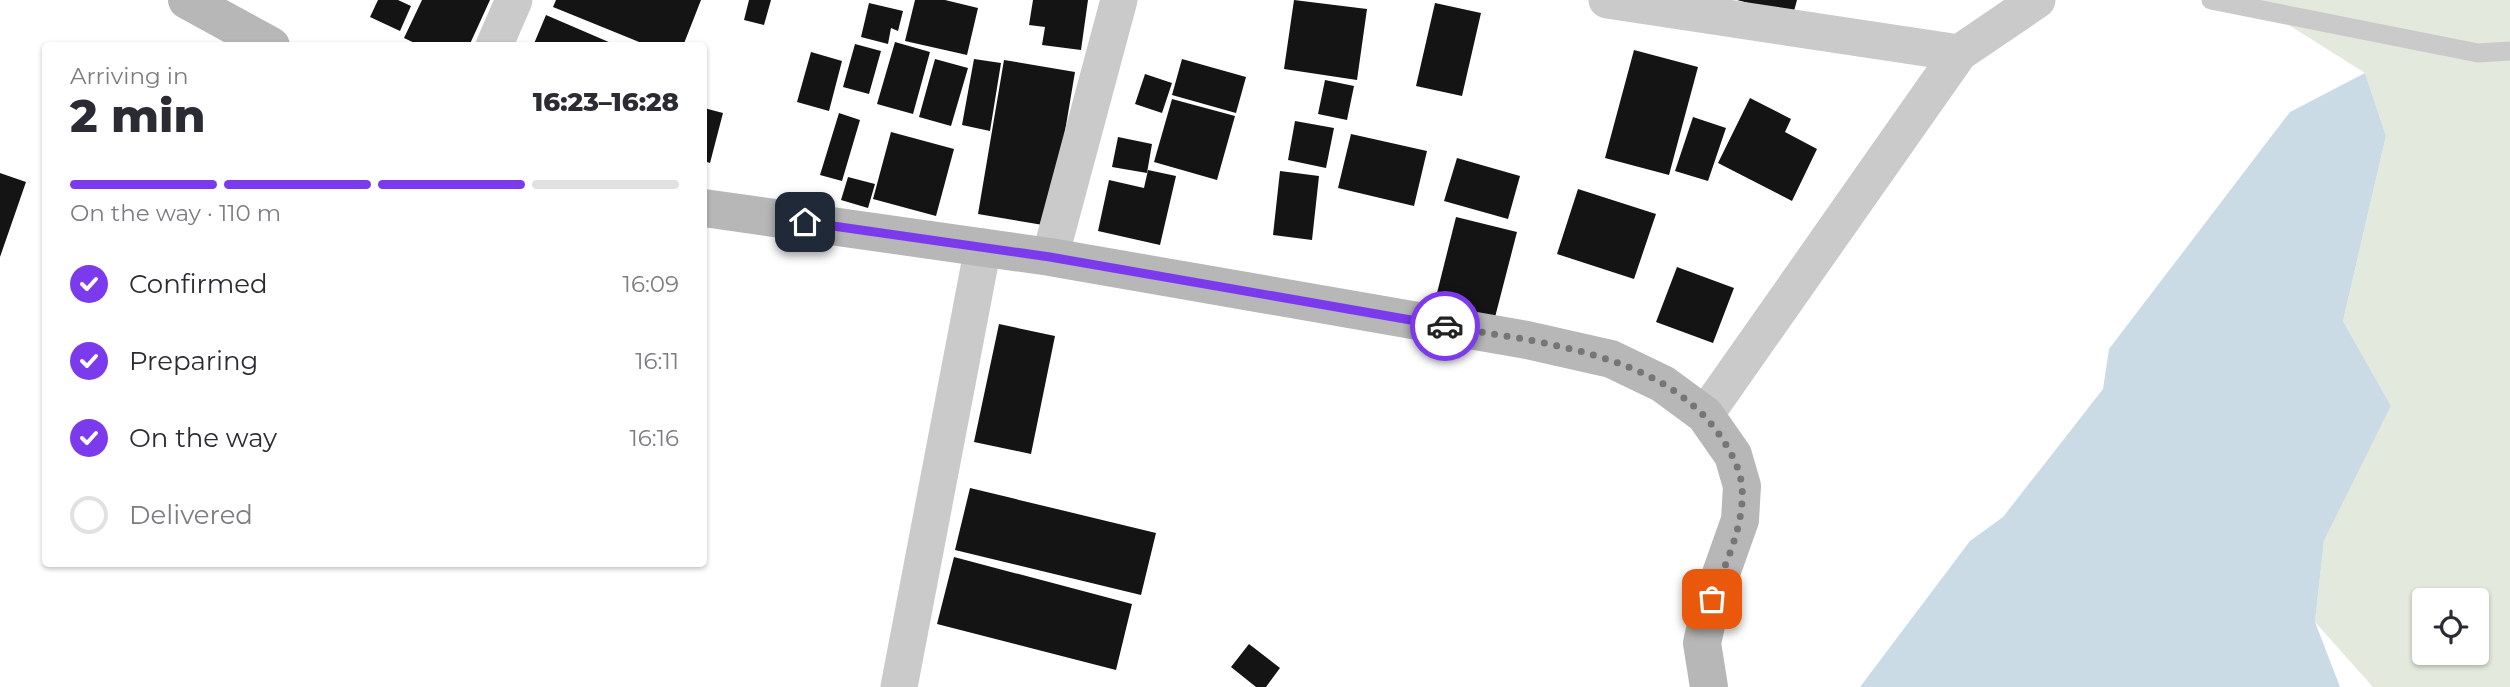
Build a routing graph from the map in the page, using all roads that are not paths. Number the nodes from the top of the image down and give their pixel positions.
1 (187, 0) edge
2 (514, 0) edge
3 (1119, 0) edge
4 (1607, 0) edge
5 (2036, 0) edge
6 (2211, 0) edge
7 (1656, 4) edge
8 (264, 42) edge
9 (496, 42) edge
10 (2510, 51) edge
11 (1959, 53) junction
12 (707, 208) edge
13 (983, 247) junction
14 (1050, 257) junction
15 (1705, 415) junction
16 (899, 687) edge
17 (1709, 687) edge

1 - 8 main road
2 - 9 street
3 - 14 street
4 - 7 street
5 - 11 street
6 - 10 lane
7 - 11 street
11 - 15 street
12 - 13 main road
13 - 14 main road
13 - 16 street
14 - 15 main road
15 - 17 main road

